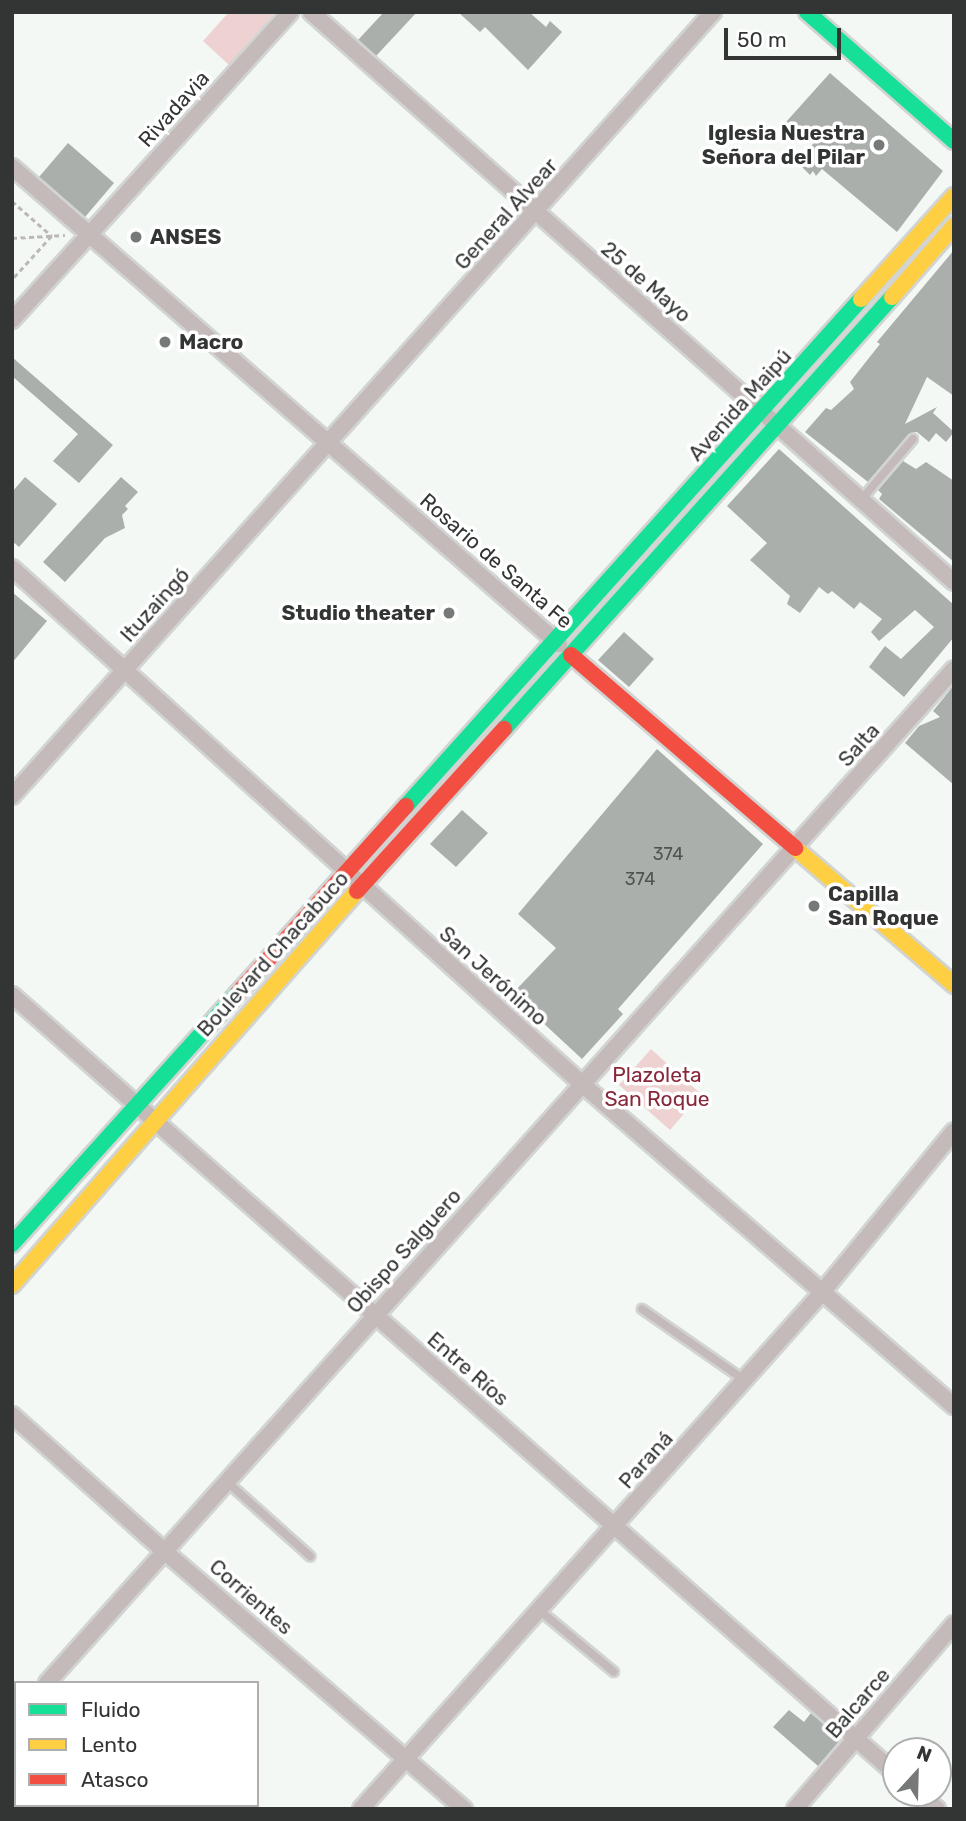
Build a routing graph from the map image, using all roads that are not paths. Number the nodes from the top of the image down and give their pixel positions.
1 (290, 12) edge
2 (311, 12) edge
3 (713, 12) edge
4 (807, 12) edge
5 (954, 141) edge
6 (12, 167) edge
7 (954, 196) edge
8 (536, 212) junction
9 (954, 226) edge
10 (89, 234) junction
11 (12, 320) edge
12 (762, 412) junction
13 (778, 427) junction
14 (913, 439) dead end
15 (330, 444) junction
16 (861, 500) junction
17 (12, 568) edge
18 (954, 582) edge
19 (555, 641) junction
20 (571, 655) junction
21 (954, 669) edge
22 (125, 670) junction
23 (12, 796) edge
24 (795, 848) junction
25 (346, 871) junction
26 (362, 886) junction
27 (954, 985) edge
28 (12, 995) edge
29 (582, 1084) junction
30 (137, 1105) junction
31 (154, 1121) junction
32 (954, 1131) edge
33 (12, 1244) edge
34 (12, 1285) edge
35 (822, 1292) junction
36 (642, 1309) dead end
37 (375, 1315) junction
38 (744, 1380) junction
39 (954, 1406) edge
40 (12, 1415) edge
41 (226, 1481) junction
42 (614, 1527) junction
43 (164, 1551) junction
44 (310, 1556) dead end
45 (539, 1610) junction
46 (954, 1624) edge
47 (614, 1672) dead end
48 (49, 1681) edge
49 (855, 1739) junction
50 (406, 1759) junction
51 (882, 1762) edge
52 (361, 1809) edge
53 (464, 1809) edge
54 (795, 1809) edge

1 - 10 street, Rivadavia
2 - 8 street, 25 de Mayo
3 - 8 street, General Alvear
4 - 5 main road
6 - 10 street, Rosario de Santa Fe
7 - 12 main road, Avenida Maipú
8 - 12 street, 25 de Mayo
8 - 15 street, General Alvear
9 - 13 main road, Avenida Maipú
10 - 11 street, Rivadavia
10 - 15 street, Rosario de Santa Fe
12 - 13 street, 25 de Mayo
12 - 19 main road, Avenida Maipú
13 - 16 street, 25 de Mayo
13 - 20 main road, Avenida Maipú
14 - 16 lane
15 - 19 street, Rosario de Santa Fe
15 - 22 street, Ituzaingó
16 - 18 street, 25 de Mayo
17 - 22 street, San Jerónimo
19 - 20 street, Rosario de Santa Fe
19 - 25 main road, Boulevard Chacabuco
20 - 24 main road, Rosario de Santa Fe
20 - 26 main road, Boulevard Chacabuco
21 - 24 street, Salta
22 - 23 street, Ituzaingó
22 - 25 street, San Jerónimo
24 - 27 main road, Rosario de Santa Fe
24 - 29 street, Obispo Salguero
25 - 26 street, San Jerónimo
25 - 30 main road, Boulevard Chacabuco
26 - 29 street, San Jerónimo
26 - 31 main road, Boulevard Chacabuco
28 - 30 street, Entre Ríos
29 - 35 street, San Jerónimo
29 - 37 street, Obispo Salguero
30 - 31 street, Entre Ríos
30 - 33 main road, Boulevard Chacabuco
31 - 34 main road, Boulevard Chacabuco
31 - 37 street, Entre Ríos
32 - 35 street, Paraná
35 - 38 street, Paraná
35 - 39 street, San Jerónimo
36 - 38 lane
37 - 41 street, Obispo Salguero
37 - 42 street, Entre Ríos
38 - 42 street, Paraná
40 - 43 street, Corrientes
41 - 43 street, Obispo Salguero
41 - 44 lane
42 - 45 street, Paraná
42 - 49 street, Entre Ríos
43 - 48 street, Obispo Salguero
43 - 50 street, Corrientes
45 - 47 lane
45 - 50 street, Paraná
46 - 49 street, Balcarce
49 - 51 street, Entre Ríos
49 - 54 street, Balcarce
50 - 52 street, Paraná
50 - 53 street, Corrientes

